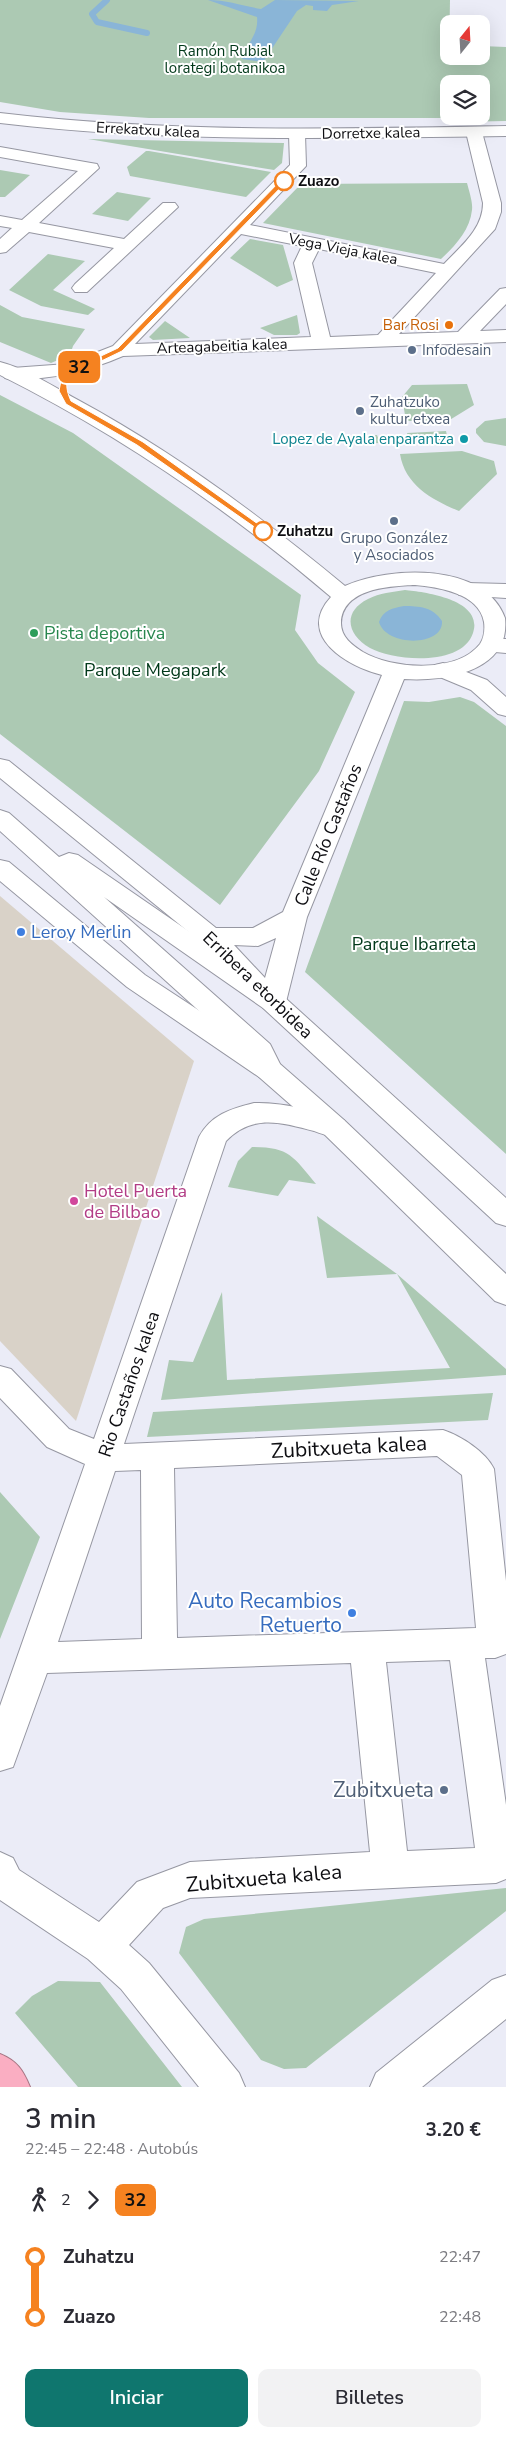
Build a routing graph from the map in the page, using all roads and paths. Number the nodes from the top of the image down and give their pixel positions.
1 (0, 118) edge
2 (506, 131) edge
3 (474, 132) junction
4 (297, 134) junction
5 (0, 152) edge
6 (170, 207) dead end
7 (499, 212) edge
8 (0, 221) edge
9 (25, 226) junction
10 (238, 228) junction
11 (316, 243) junction
12 (128, 245) junction
13 (0, 248) edge
14 (448, 270) junction
15 (81, 288) dead end
16 (506, 293) edge
17 (506, 336) edge
18 (463, 338) junction
19 (383, 341) junction
20 (322, 343) junction
21 (120, 350) junction
22 (6, 371) edge
23 (65, 371) junction
24 (68, 402) junction
25 (466, 590) junction
26 (506, 591) edge
27 (344, 596) junction
28 (499, 646) edge
29 (396, 670) junction
30 (443, 670) junction
31 (506, 709) edge
32 (0, 766) edge
33 (0, 813) edge
34 (0, 818) edge
35 (0, 868) edge
36 (294, 916) junction
37 (210, 936) junction
38 (273, 1002) junction
39 (269, 1070) junction
40 (334, 1127) junction
41 (506, 1215) edge
42 (506, 1293) edge
43 (0, 1378) edge
44 (157, 1457) junction
45 (104, 1458) junction
46 (465, 1644) junction
47 (367, 1648) junction
48 (160, 1654) junction
49 (35, 1658) junction
50 (0, 1755) edge
51 (390, 1869) junction
52 (2, 1879) edge
53 (102, 1946) junction
54 (506, 1994) edge
55 (0, 2074) edge
56 (10, 2087) edge
57 (225, 2087) edge
58 (390, 2087) edge

1 - 4 street, Errekatxu kalea
2 - 3 street, Dorretxe kalea
3 - 4 street, Dorretxe kalea
3 - 7 street
4 - 10 street
5 - 9 street
6 - 12 street
7 - 14 street
8 - 9 street
9 - 12 street
9 - 13 street
10 - 11 street, Vega Vieja kalea
10 - 21 street
11 - 14 street, Vega Vieja kalea
11 - 20 street
12 - 15 street
14 - 19 street
16 - 18 street
17 - 18 street, Arteagabeitia kalea
18 - 19 street, Arteagabeitia kalea
19 - 20 street, Arteagabeitia kalea
20 - 21 street, Arteagabeitia kalea
21 - 23 street, Arteagabeitia kalea
22 - 23 street, Arteagabeitia kalea
22 - 24 street
23 - 24 street
24 - 27 street
25 - 26 street
25 - 27 street
25 - 28 street
27 - 29 street
28 - 30 street
29 - 30 street
29 - 36 street, Calle Río Castaños
30 - 31 street
32 - 37 street, Erribera etorbidea
33 - 38 street
34 - 39 street
35 - 39 street
36 - 37 street, Calle Río Castaños
36 - 38 street
37 - 38 street, Erribera etorbidea
38 - 41 street, Erribera etorbidea
39 - 40 street
40 - 42 street
40 - 45 street, Rio Castaños kalea
43 - 45 street, Zubitxueta kalea
44 - 45 street, Zubitxueta kalea
44 - 46 street, Zubitxueta kalea
44 - 48 street
45 - 49 street, Rio Castaños kalea
46 - 47 street, Zubitxueta kalea
46 - 51 street, Zubitxueta kalea
47 - 48 street, Zubitxueta kalea
47 - 51 street
48 - 49 street, Zubitxueta kalea
49 - 50 street, Rio Castaños kalea
51 - 53 street, Zubitxueta kalea
52 - 53 street
53 - 57 street
54 - 58 street
55 - 56 highway

